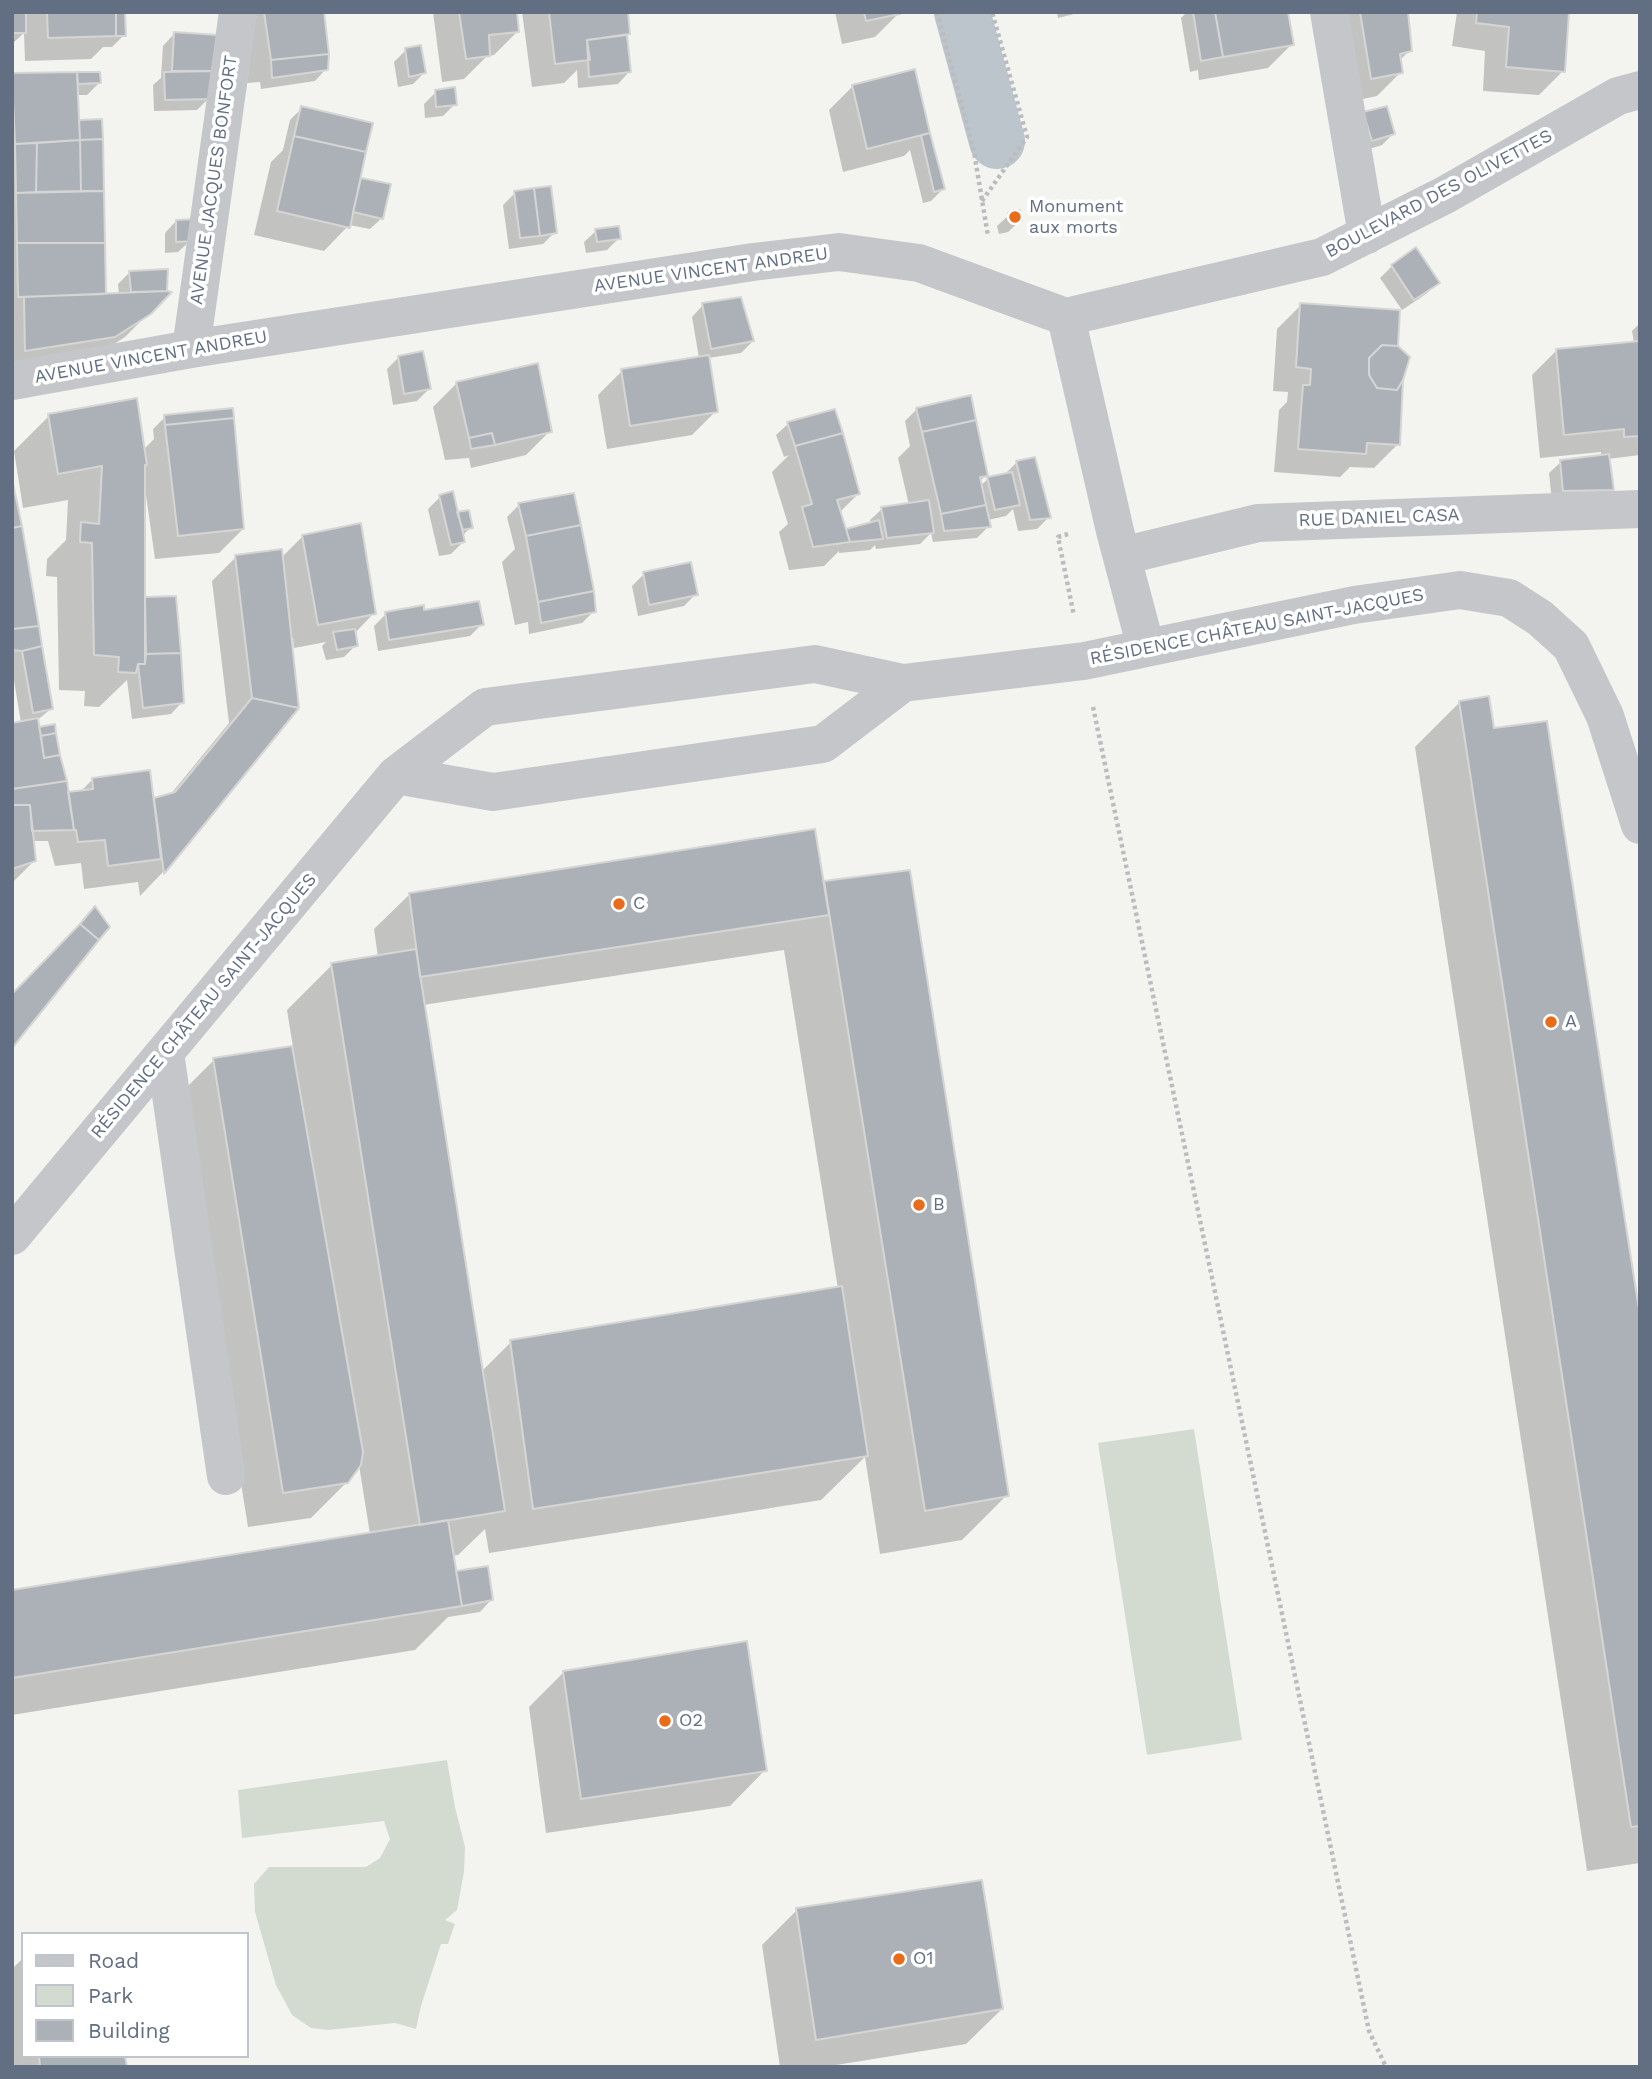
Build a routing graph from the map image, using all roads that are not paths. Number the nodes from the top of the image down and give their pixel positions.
1 (238, 12) edge
2 (1329, 12) edge
3 (1640, 90) edge
4 (1367, 235) junction
5 (1066, 317) junction
6 (191, 349) junction
7 (12, 380) edge
8 (1640, 509) edge
9 (1122, 556) junction
10 (1146, 648) junction
11 (903, 684) junction
12 (396, 775) junction
13 (1640, 825) edge
14 (166, 1053) junction
15 (12, 1236) edge
16 (226, 1476) dead end

1 - 6 street, AVENUE JACQUES BONFORT
2 - 4 street
3 - 4 street, BOULEVARD DES OLIVETTES
4 - 5 street, BOULEVARD DES OLIVETTES
5 - 6 street, AVENUE VINCENT ANDREU
5 - 9 street
6 - 7 street, AVENUE VINCENT ANDREU
8 - 9 street, RUE DANIEL CASA
9 - 10 street
10 - 11 street, RÉSIDENCE CHÂTEAU SAINT-JACQUES
10 - 13 street, RÉSIDENCE CHÂTEAU SAINT-JACQUES
11 - 12 street, RÉSIDENCE CHÂTEAU SAINT-JACQUES
11 - 12 street, RÉSIDENCE CHÂTEAU SAINT-JACQUES
12 - 14 street, RÉSIDENCE CHÂTEAU SAINT-JACQUES
14 - 15 street, RÉSIDENCE CHÂTEAU SAINT-JACQUES
14 - 16 street

